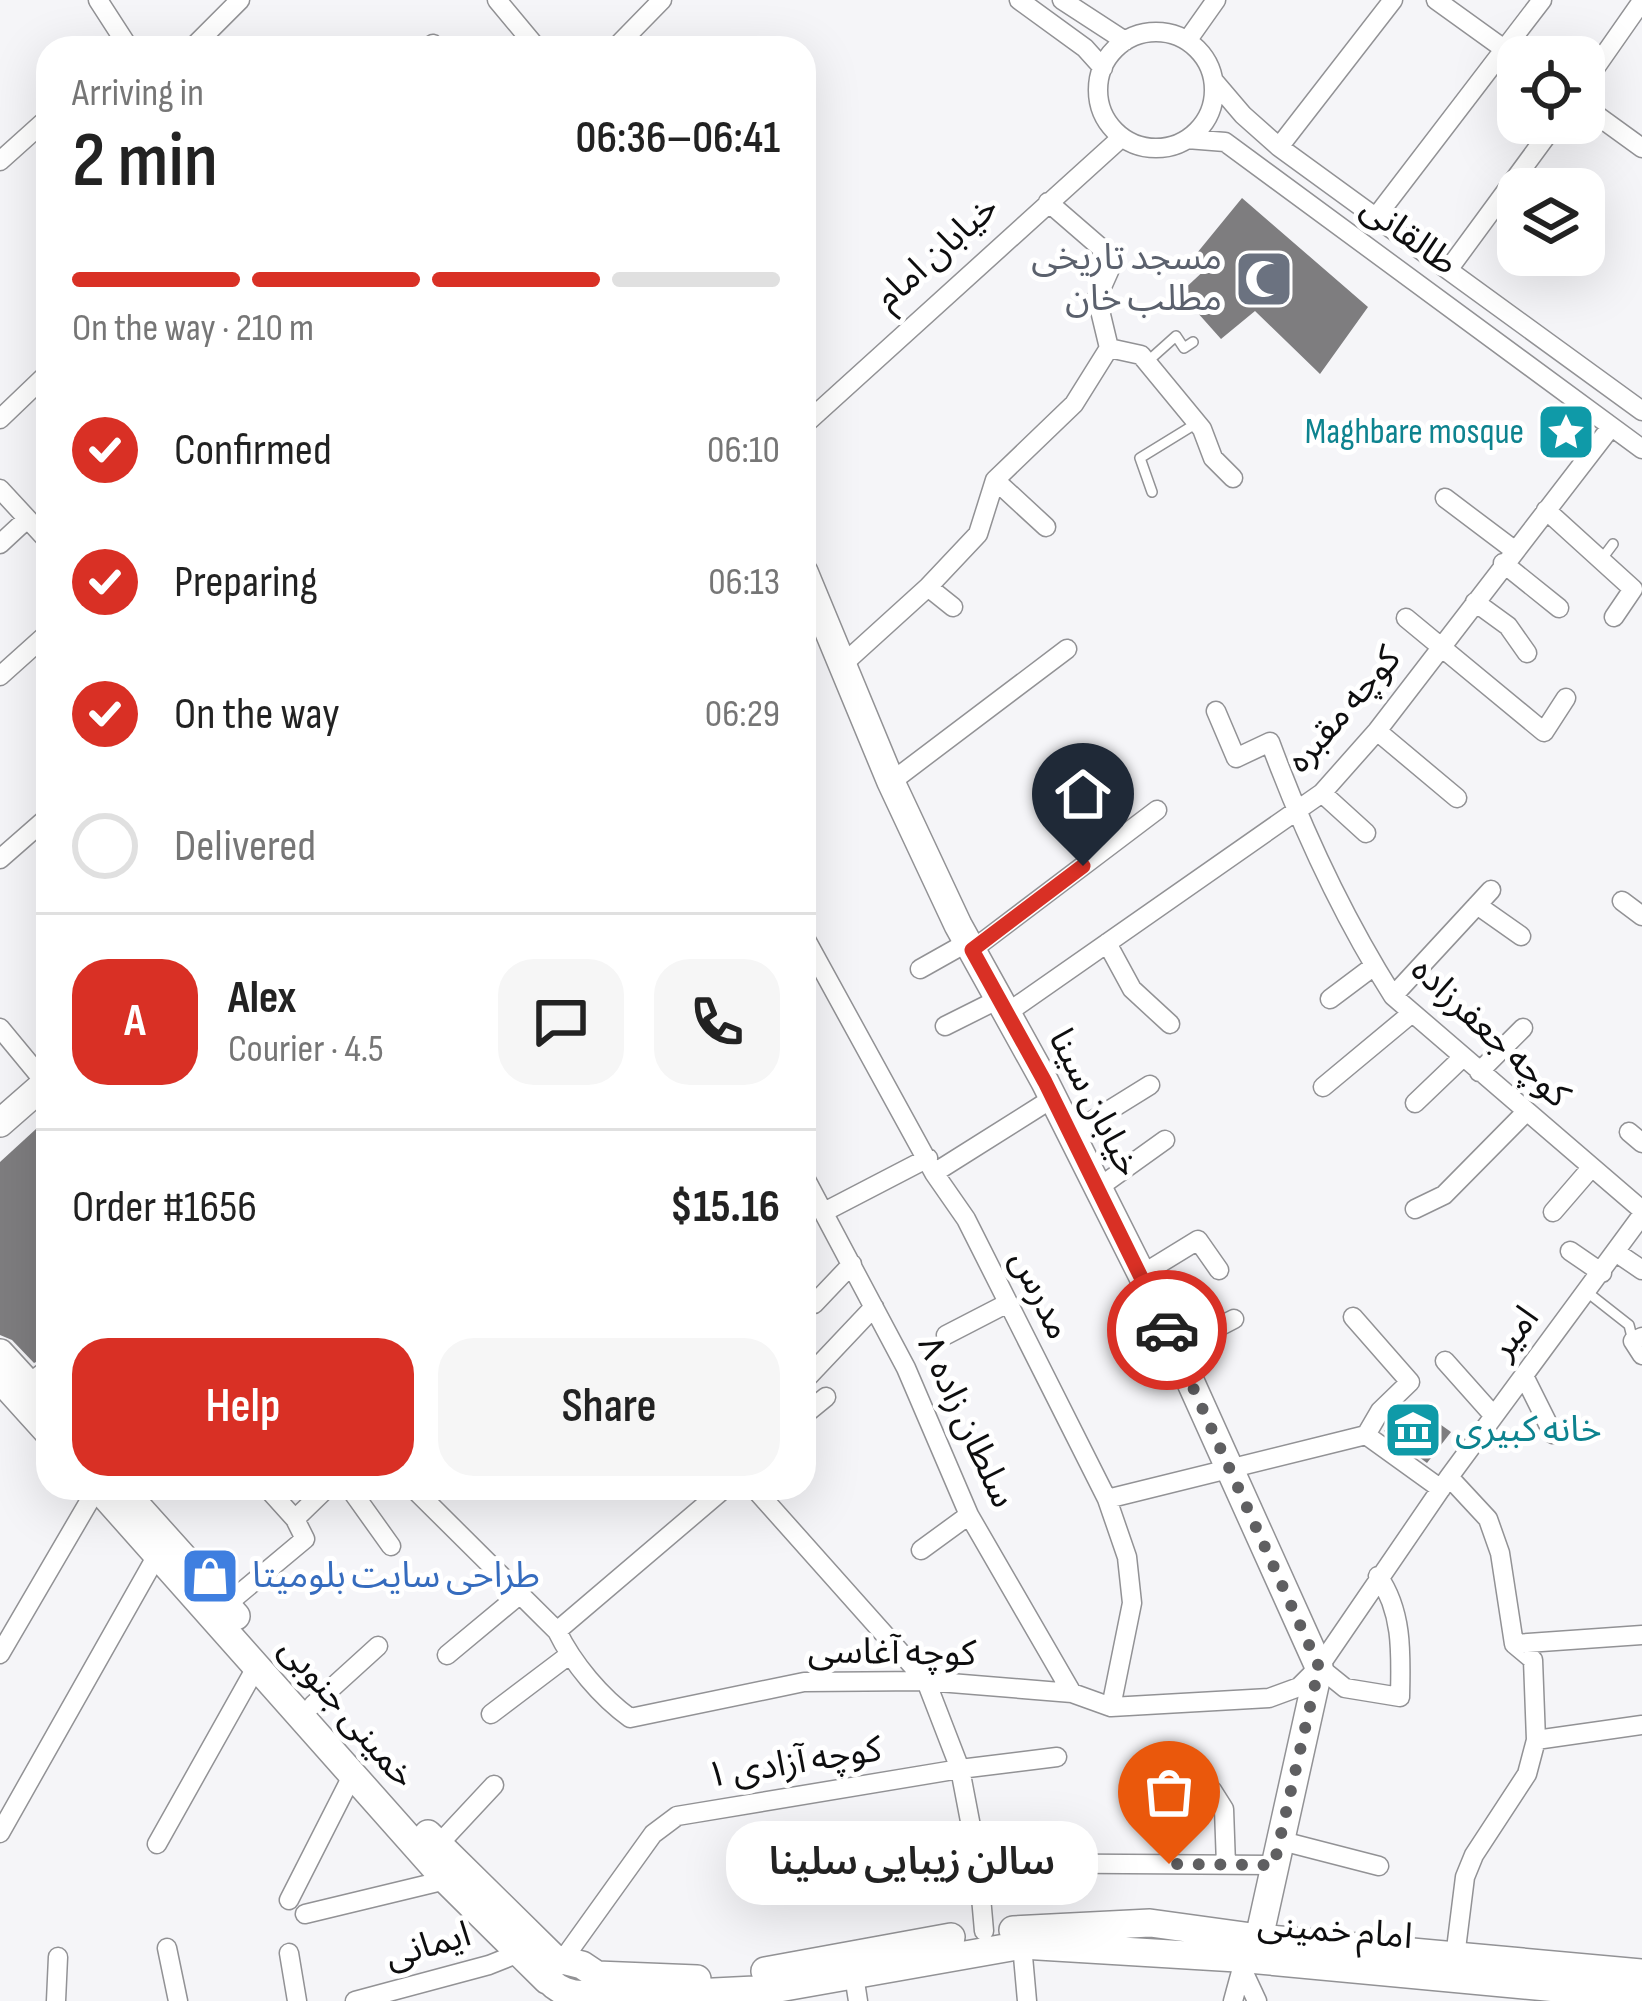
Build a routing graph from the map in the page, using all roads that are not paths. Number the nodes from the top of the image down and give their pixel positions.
1 (240, 0) edge
2 (496, 0) edge
3 (1019, 0) edge
4 (1061, 0) edge
5 (1216, 0) edge
6 (1393, 0) edge
7 (1436, 0) edge
8 (1542, 0) edge
9 (1642, 1) edge
10 (654, 2) edge
11 (106, 4) edge
12 (123, 36) edge
13 (204, 36) edge
14 (527, 36) edge
15 (625, 36) edge
16 (1522, 36) edge
17 (1125, 41) junction
18 (1187, 41) junction
19 (1497, 44) edge
20 (1605, 54) edge
21 (1103, 68) junction
22 (1497, 73) edge
23 (1214, 81) junction
24 (1605, 121) edge
25 (36, 131) edge
26 (1122, 137) junction
27 (1187, 139) junction
28 (1541, 144) edge
29 (1279, 147) junction
30 (1642, 148) edge
31 (0, 161) edge
32 (1048, 202) junction
33 (1376, 217) junction
34 (1448, 270) junction
35 (1193, 341) dead end
36 (1108, 348) junction
37 (1147, 362) junction
38 (36, 385) edge
39 (1642, 411) edge
40 (816, 414) edge
41 (0, 419) edge
42 (1197, 423) junction
43 (1611, 427) junction
44 (1642, 449) edge
45 (1233, 478) dead end
46 (995, 480) junction
47 (0, 489) edge
48 (1152, 492) dead end
49 (1445, 498) dead end
50 (1546, 510) junction
51 (27, 518) junction
52 (1046, 527) dead end
53 (36, 528) edge
54 (0, 544) edge
55 (1509, 557) junction
56 (928, 586) junction
57 (816, 601) edge
58 (1475, 602) junction
59 (953, 607) dead end
60 (1559, 608) dead end
61 (1614, 617) dead end
62 (1406, 619) dead end
63 (36, 644) edge
64 (1440, 647) junction
65 (1067, 649) dead end
66 (1527, 653) dead end
67 (842, 665) junction
68 (0, 676) edge
69 (1566, 698) dead end
70 (1216, 711) dead end
71 (1377, 731) junction
72 (891, 782) junction
73 (1322, 793) junction
74 (1457, 797) dead end
75 (1157, 810) dead end
76 (1295, 811) junction
77 (36, 828) edge
78 (1366, 833) dead end
79 (0, 860) edge
80 (1491, 890) dead end
81 (1622, 901) dead end
82 (1477, 905) junction
83 (1642, 916) edge
84 (1522, 936) dead end
85 (1107, 943) junction
86 (970, 946) junction
87 (816, 959) edge
88 (1374, 966) junction
89 (920, 969) dead end
90 (1393, 996) junction
91 (1330, 999) dead end
92 (1003, 1006) junction
93 (1412, 1012) junction
94 (1171, 1024) dead end
95 (945, 1026) dead end
96 (0, 1028) edge
97 (1522, 1028) dead end
98 (1462, 1058) junction
99 (36, 1070) edge
100 (1479, 1072) junction
101 (1150, 1085) dead end
102 (1323, 1087) dead end
103 (36, 1092) edge
104 (1053, 1098) junction
105 (1415, 1103) dead end
106 (1525, 1113) junction
107 (0, 1123) edge
108 (1071, 1134) junction
109 (1165, 1140) dead end
110 (931, 1165) junction
111 (1592, 1168) junction
112 (1098, 1187) junction
113 (816, 1198) edge
114 (1415, 1209) dead end
115 (1553, 1211) dead end
116 (824, 1212) junction
117 (1642, 1213) edge
118 (1570, 1251) dead end
119 (1616, 1253) junction
120 (852, 1264) junction
121 (1219, 1270) dead end
122 (1642, 1270) edge
123 (1602, 1273) junction
124 (1142, 1274) junction
125 (1587, 1292) junction
126 (816, 1302) edge
127 (1008, 1304) junction
128 (874, 1307) junction
129 (1353, 1317) dead end
130 (1234, 1319) dead end
131 (946, 1335) dead end
132 (1639, 1344) edge
133 (1176, 1349) junction
134 (0, 1353) edge
135 (1445, 1361) dead end
136 (816, 1368) edge
137 (36, 1375) edge
138 (1524, 1376) junction
139 (0, 1378) edge
140 (826, 1397) dead end
141 (816, 1405) edge
142 (1494, 1415) junction
143 (36, 1418) edge
144 (1553, 1434) dead end
145 (1366, 1435) junction
146 (1230, 1468) junction
147 (1445, 1483) junction
148 (1107, 1499) junction
149 (91, 1500) edge
150 (108, 1500) edge
151 (132, 1500) edge
152 (278, 1500) edge
153 (315, 1500) edge
154 (358, 1500) edge
155 (429, 1500) edge
156 (711, 1500) edge
157 (765, 1500) edge
158 (969, 1515) junction
159 (295, 1519) junction
160 (391, 1546) dead end
161 (921, 1550) dead end
162 (156, 1557) junction
163 (1378, 1576) junction
164 (518, 1596) junction
165 (226, 1604) junction
166 (557, 1631) junction
167 (1642, 1635) edge
168 (1514, 1644) junction
169 (378, 1646) dead end
170 (0, 1654) edge
171 (447, 1655) dead end
172 (568, 1655) junction
173 (258, 1664) junction
174 (1319, 1667) junction
175 (926, 1682) junction
176 (1072, 1693) junction
177 (313, 1706) junction
178 (1112, 1707) junction
179 (491, 1714) dead end
180 (1642, 1725) edge
181 (1537, 1740) junction
182 (1057, 1757) dead end
183 (960, 1769) junction
184 (353, 1774) junction
185 (494, 1785) dead end
186 (1212, 1790) dead end
187 (0, 1833) edge
188 (157, 1844) dead end
189 (438, 1845) junction
190 (1276, 1853) junction
191 (978, 1863) junction
192 (1226, 1865) junction
193 (1379, 1866) dead end
194 (446, 1880) junction
195 (289, 1900) dead end
196 (305, 1914) dead end
197 (984, 1931) junction
198 (1258, 1939) junction
199 (1022, 1946) junction
200 (167, 1948) dead end
201 (289, 1953) dead end
202 (519, 1953) junction
203 (58, 1957) dead end
204 (1455, 1957) junction
205 (1240, 1963) junction
206 (1642, 1973) edge
207 (554, 1977) edge
208 (595, 1987) edge
209 (856, 1988) edge
210 (772, 1995) edge
211 (1642, 1996) edge
212 (386, 1997) edge
213 (658, 1999) edge
214 (56, 2001) edge
215 (178, 2001) edge
216 (297, 2001) edge
217 (355, 2001) edge
218 (1027, 2001) edge
219 (1233, 2001) edge
220 (1257, 2001) edge

1 - 13 street
2 - 14 street
3 - 21 street
4 - 17 street
5 - 18 street
6 - 29 street
7 - 19 street
8 - 16 street
9 - 20 street
10 - 15 street
11 - 12 street
17 - 18 street
17 - 21 street
18 - 23 street
21 - 26 street
22 - 33 street
23 - 27 street
23 - 29 street, طالقانی
24 - 30 street
25 - 31 street
26 - 27 street
26 - 32 street, خیابان امام
27 - 43 street, طالقانی
28 - 34 street
29 - 33 street, طالقانی
32 - 36 street
32 - 40 street, خیابان امام
33 - 34 street, طالقانی
34 - 39 street, طالقانی
35 - 37 lane
36 - 37 street
36 - 46 street
37 - 42 street
38 - 41 street
42 - 45 street
42 - 48 lane
43 - 44 street, طالقانی
43 - 50 street, کوچه مقبره
46 - 52 street
46 - 56 street
47 - 51 street
49 - 55 street
50 - 55 street, کوچه مقبره
50 - 61 street
51 - 53 street
51 - 54 street
55 - 58 street, کوچه مقبره
55 - 60 street
56 - 59 street
56 - 67 street
57 - 67 main road, خیابان سینا
58 - 64 street, کوچه مقبره
58 - 66 street
62 - 64 street
63 - 68 street
64 - 69 street
64 - 71 street, کوچه مقبره
65 - 72 street
67 - 72 main road, خیابان سینا
70 - 76 street, کوچه جعفرزاده
71 - 73 street, کوچه مقبره
71 - 74 street
72 - 86 main road, خیابان سینا
73 - 76 street, کوچه مقبره
73 - 78 street
75 - 86 street
76 - 85 street, کوچه مقبره
76 - 88 street, کوچه جعفرزاده
77 - 79 street
80 - 82 street
81 - 83 street
82 - 84 street
82 - 90 street
85 - 92 street, کوچه مقبره
85 - 94 street
86 - 89 street
86 - 92 main road, خیابان سینا
87 - 110 street, مدرس
88 - 90 street, کوچه جعفرزاده
88 - 91 street
90 - 93 street, کوچه جعفرزاده
92 - 95 street, کوچه مقبره
92 - 104 main road, خیابان سینا
93 - 98 street, کوچه جعفرزاده
93 - 102 street
96 - 99 street
97 - 100 street
98 - 100 street, کوچه جعفرزاده
98 - 105 street
100 - 106 street, کوچه جعفرزاده
101 - 108 street
103 - 107 main road
104 - 108 main road, خیابان سینا
104 - 110 street
106 - 111 street, کوچه جعفرزاده
106 - 114 street
108 - 112 main road, خیابان سینا
109 - 112 street
110 - 116 street
110 - 127 street, مدرس
111 - 115 street
111 - 117 street, کوچه جعفرزاده
112 - 124 main road, خیابان سینا
113 - 116 street, سلطان زاده ۸
116 - 120 street, سلطان زاده ۸
117 - 119 street, امیر
118 - 123 street
119 - 122 street
119 - 123 street, امیر
120 - 126 street
120 - 128 street, سلطان زاده ۸
121 - 124 street
123 - 125 street, امیر
124 - 133 main road, خیابان سینا
125 - 132 lane
125 - 138 street, امیر
127 - 131 street
127 - 148 street, مدرس
128 - 136 street
128 - 158 street, سلطان زاده ۸
129 - 145 street
130 - 133 street
133 - 146 main road, خیابان سینا
134 - 137 main road
135 - 142 street
138 - 142 street, امیر
138 - 144 street
139 - 143 main road
140 - 141 street
142 - 147 street, امیر
145 - 146 street
145 - 147 street
146 - 148 street
146 - 174 main road, خیابان سینا
147 - 163 street, امیر
147 - 168 street
148 - 178 street, مدرس
149 - 170 street
150 - 162 main road, خمینی جنوبی
151 - 165 main road, خمینی جنوبی
152 - 159 street
153 - 159 street
154 - 160 street
155 - 164 street, کوچه آغاسی
156 - 166 street
157 - 175 street
158 - 161 street
158 - 176 street, سلطان زاده ۸
159 - 165 street
162 - 173 main road, خمینی جنوبی
162 - 187 street
163 - 174 street, امیر
163 - 174 street
164 - 166 street, کوچه آغاسی
164 - 171 street
165 - 177 main road, خمینی جنوبی
166 - 172 street, کوچه آغاسی
167 - 168 street
168 - 181 street
169 - 177 street
172 - 175 street, کوچه آغاسی
172 - 179 street
173 - 184 main road, خمینی جنوبی
173 - 188 street
174 - 178 street, کوچه آغاسی
174 - 190 main road
175 - 176 street, کوچه آغاسی
175 - 183 street
176 - 178 street, کوچه آغاسی
177 - 189 main road, خمینی جنوبی
180 - 181 street
181 - 204 street
182 - 183 street, کوچه آزادی ۱
183 - 191 street
183 - 207 street, کوچه آزادی ۱
184 - 194 main road, خمینی جنوبی
184 - 195 street
185 - 189 street
186 - 192 street
189 - 207 main road, خمینی جنوبی
190 - 192 street
190 - 193 street
190 - 198 main road
191 - 192 street
191 - 197 street
194 - 196 street
194 - 202 main road, خمینی جنوبی
197 - 198 main road, امام خمینی
197 - 208 main road, امام خمینی
198 - 204 main road, امام خمینی
199 - 205 main road, امام خمینی
199 - 209 main road, امام خمینی
199 - 218 street
200 - 215 street
201 - 216 street
202 - 207 main road, خمینی جنوبی
202 - 212 street, ایمانی
203 - 214 street
204 - 206 main road, امام خمینی
205 - 211 main road, امام خمینی
205 - 219 street
205 - 220 street
207 - 208 main road
208 - 213 main road, امام خمینی
209 - 210 main road, امام خمینی
210 - 213 main road, امام خمینی
212 - 217 street, ایمانی

